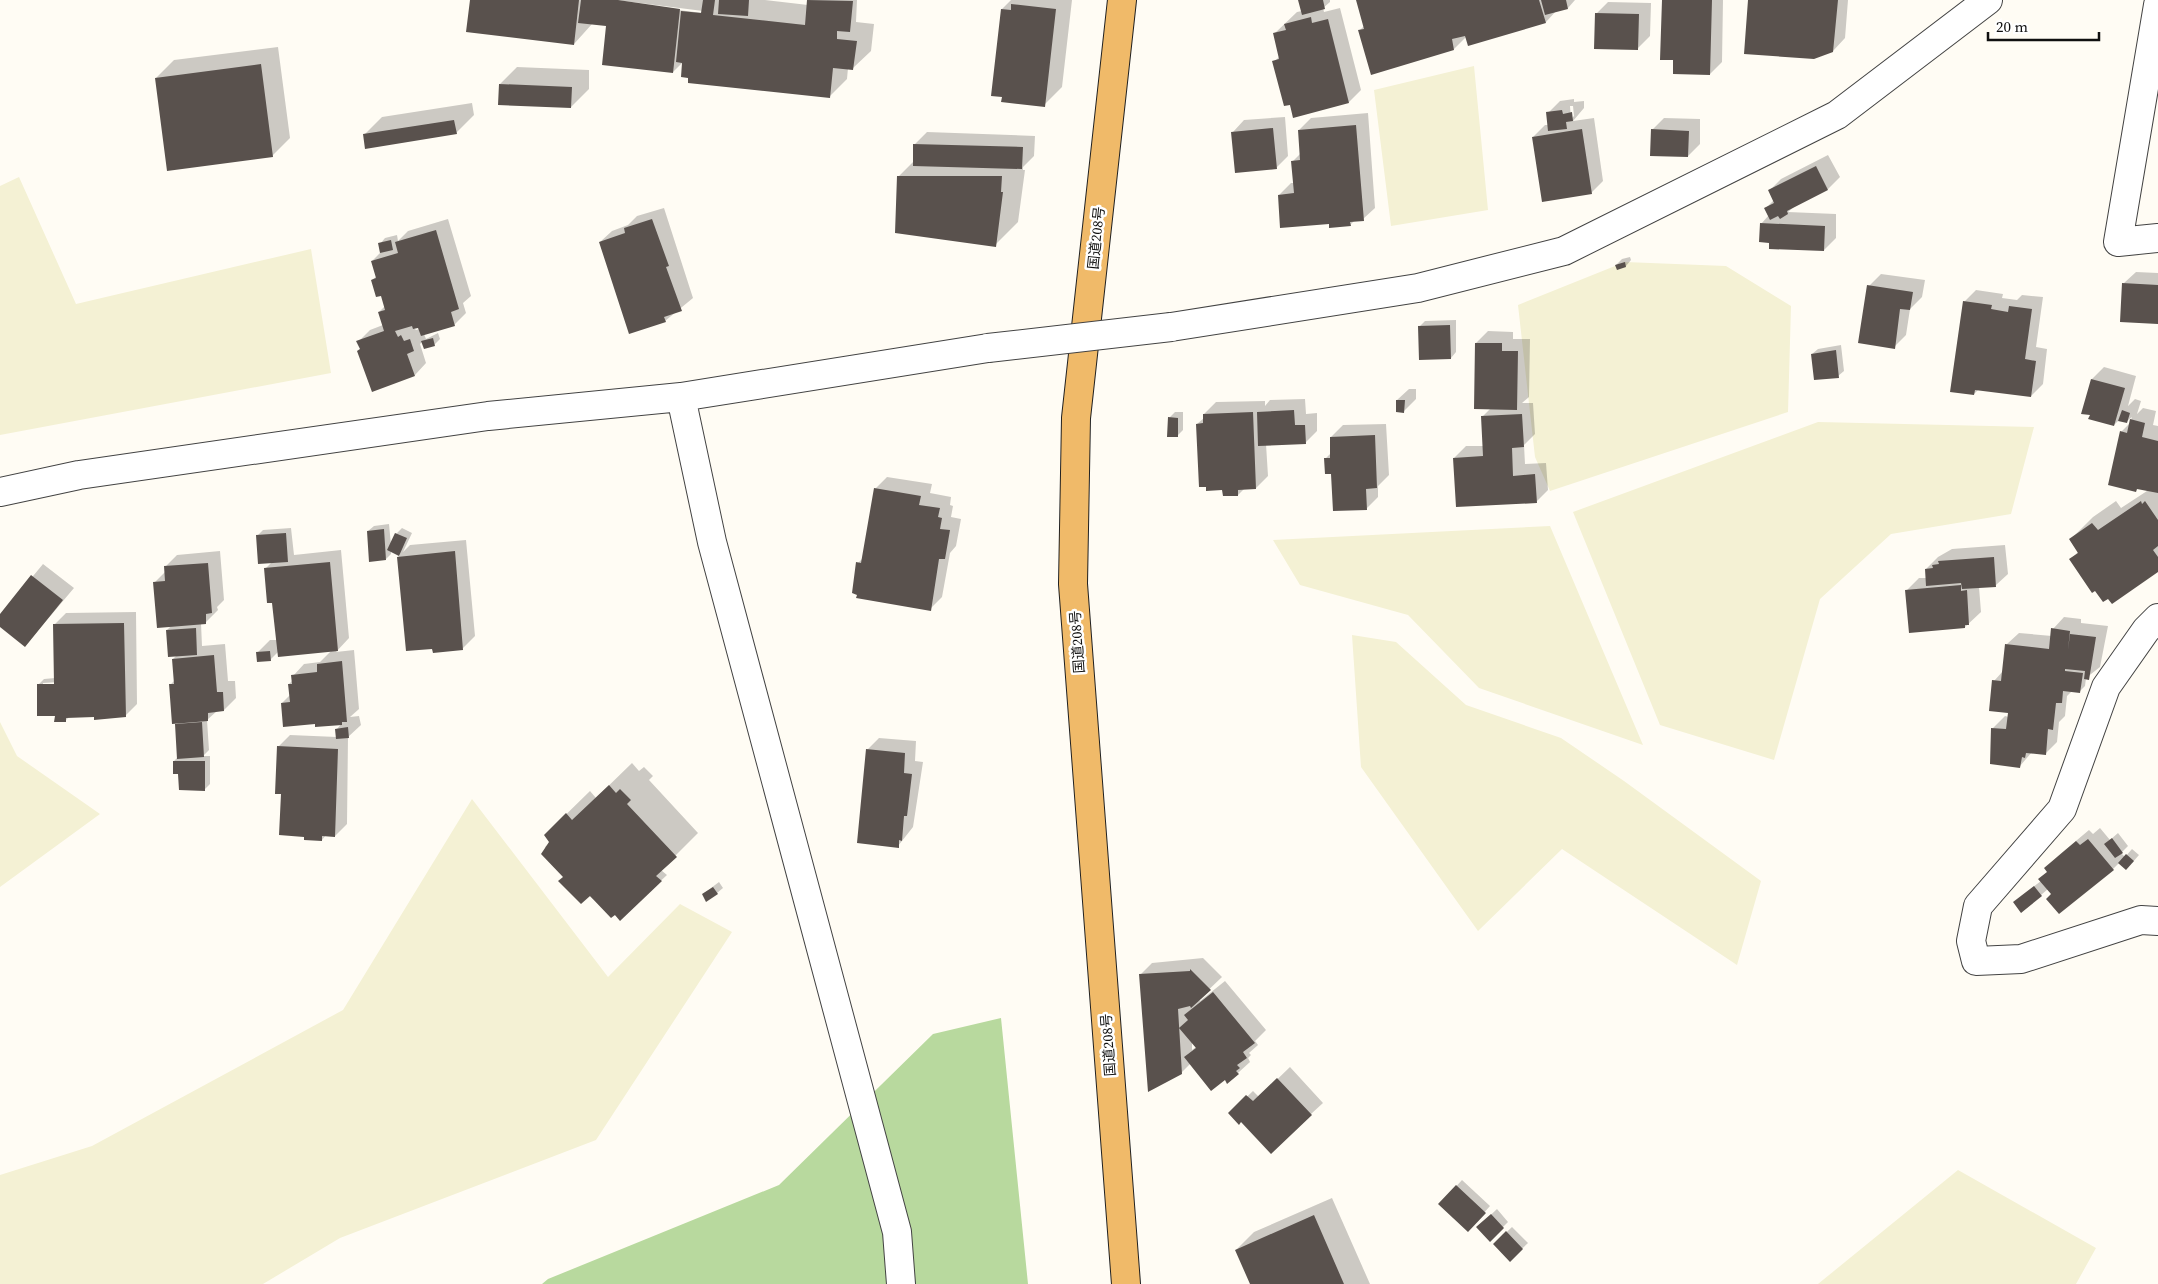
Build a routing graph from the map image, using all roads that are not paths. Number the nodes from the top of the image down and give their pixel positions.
1 (1122, 0) edge
2 (1988, 0) edge
3 (2158, 5) edge
4 (2158, 238) edge
5 (681, 397) junction
6 (0, 492) edge
7 (2158, 618) edge
8 (2158, 921) edge
9 (901, 1284) edge
10 (1126, 1284) edge

1 - 10 highway, 国道208号
2 - 5 street, bridge
3 - 4 street
5 - 6 street
5 - 9 street
7 - 8 street

